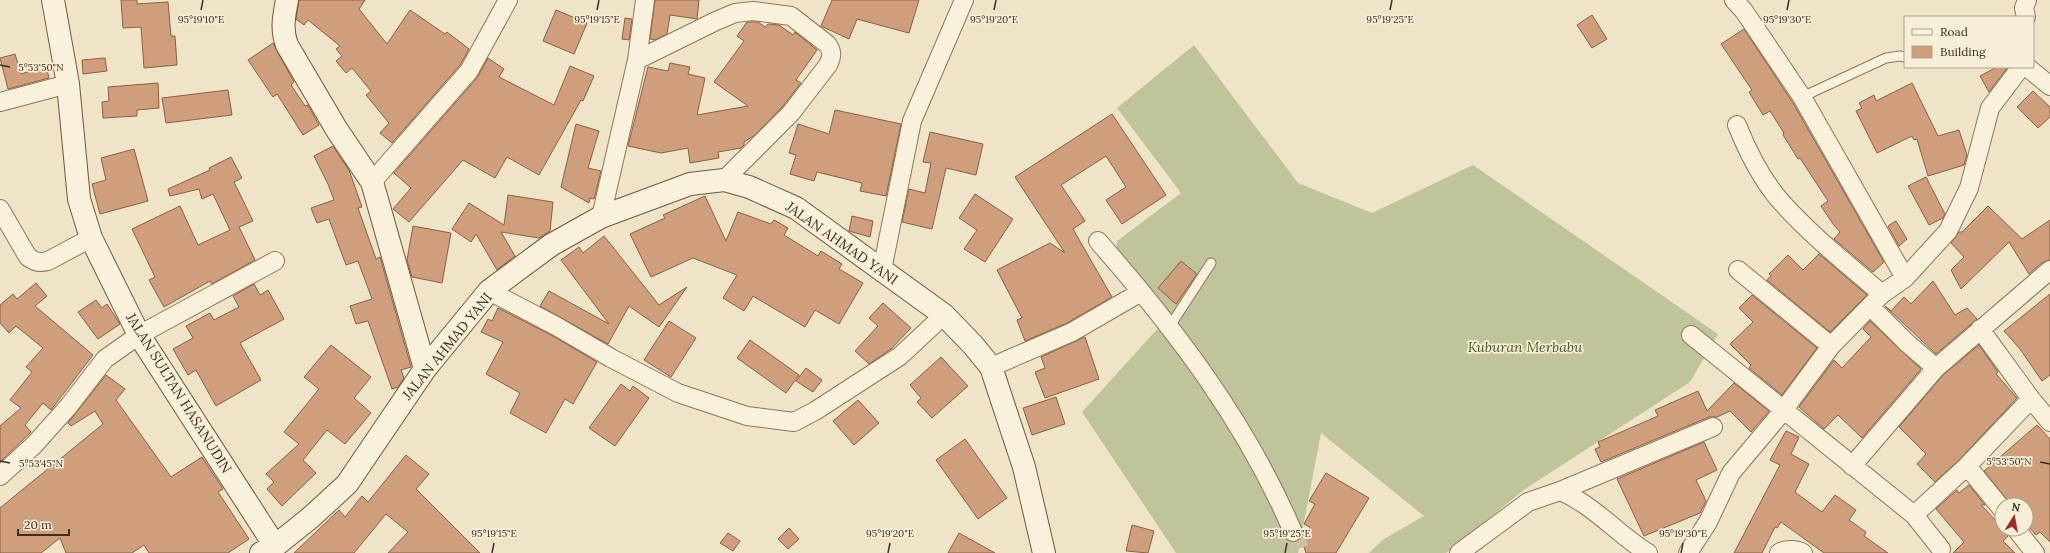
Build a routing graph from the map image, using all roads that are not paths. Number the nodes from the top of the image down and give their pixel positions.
1 (53, 0) edge
2 (287, 0) edge
3 (508, 0) edge
4 (645, 0) edge
5 (964, 0) edge
6 (1734, 0) edge
7 (2027, 0) edge
8 (2026, 16) edge
9 (1904, 57) edge
10 (637, 60) junction
11 (2020, 68) edge
12 (2028, 68) edge
13 (68, 84) junction
14 (2050, 86) edge
15 (1802, 97) junction
16 (0, 102) edge
17 (1737, 125) dead end
18 (724, 180) junction
19 (372, 182) junction
20 (0, 209) edge
21 (601, 217) junction
22 (91, 238) junction
23 (1098, 241) dead end
24 (275, 262) dead end
25 (1211, 263) dead end
26 (882, 270) junction
27 (1738, 270) dead end
28 (2050, 270) edge
29 (1905, 278) junction
30 (489, 291) junction
31 (1141, 292) junction
32 (1876, 300) junction
33 (944, 315) junction
34 (1170, 326) junction
35 (1980, 329) junction
36 (140, 335) junction
37 (1691, 335) dead end
38 (1831, 346) junction
39 (991, 366) junction
40 (1936, 368) junction
41 (425, 369) junction
42 (2031, 399) junction
43 (1783, 411) junction
44 (2050, 422) edge
45 (1713, 427) dead end
46 (1852, 466) junction
47 (1967, 466) junction
48 (0, 476) edge
49 (1560, 490) junction
50 (1994, 499) edge
51 (1914, 515) junction
52 (1293, 532) tunnel mouth
53 (2022, 537) edge
54 (1941, 549) dead end
55 (272, 550) edge
56 (1044, 553) edge
57 (1459, 553) edge
58 (1648, 553) edge
59 (1688, 553) edge
60 (1779, 553) edge
61 (1803, 553) edge
62 (2035, 553) edge

1 - 13 street, JALAN SULTAN HASANUDIN
2 - 19 street
3 - 19 street
4 - 10 street
5 - 26 street
6 - 15 street
7 - 8 street
9 - 15 lane
10 - 18 street
10 - 21 street
11 - 29 street
12 - 14 street
13 - 16 street
13 - 22 street, JALAN SULTAN HASANUDIN
15 - 29 street
17 - 32 street
18 - 21 street, JALAN AHMAD YANI
18 - 26 street, JALAN AHMAD YANI
19 - 41 street
20 - 22 street
21 - 30 street, JALAN AHMAD YANI
22 - 36 street, JALAN SULTAN HASANUDIN
23 - 31 street
24 - 36 street
25 - 34 lane
26 - 33 street, JALAN AHMAD YANI
27 - 38 street
28 - 35 street
29 - 32 street
30 - 33 street
30 - 41 street, JALAN AHMAD YANI
31 - 34 street
31 - 39 street
32 - 38 street
32 - 40 street
33 - 39 street, JALAN AHMAD YANI
34 - 52 street
35 - 40 street
35 - 42 street
36 - 48 street
36 - 55 street, JALAN SULTAN HASANUDIN
37 - 43 street
38 - 43 street
39 - 56 street, JALAN AHMAD YANI
40 - 46 street
41 - 55 street, JALAN AHMAD YANI
42 - 44 street
42 - 47 street
43 - 46 street
43 - 59 street
45 - 49 street
46 - 51 street
47 - 50 street
47 - 51 street
49 - 57 street
49 - 58 street
51 - 54 street
53 - 62 street
60 - 61 street

